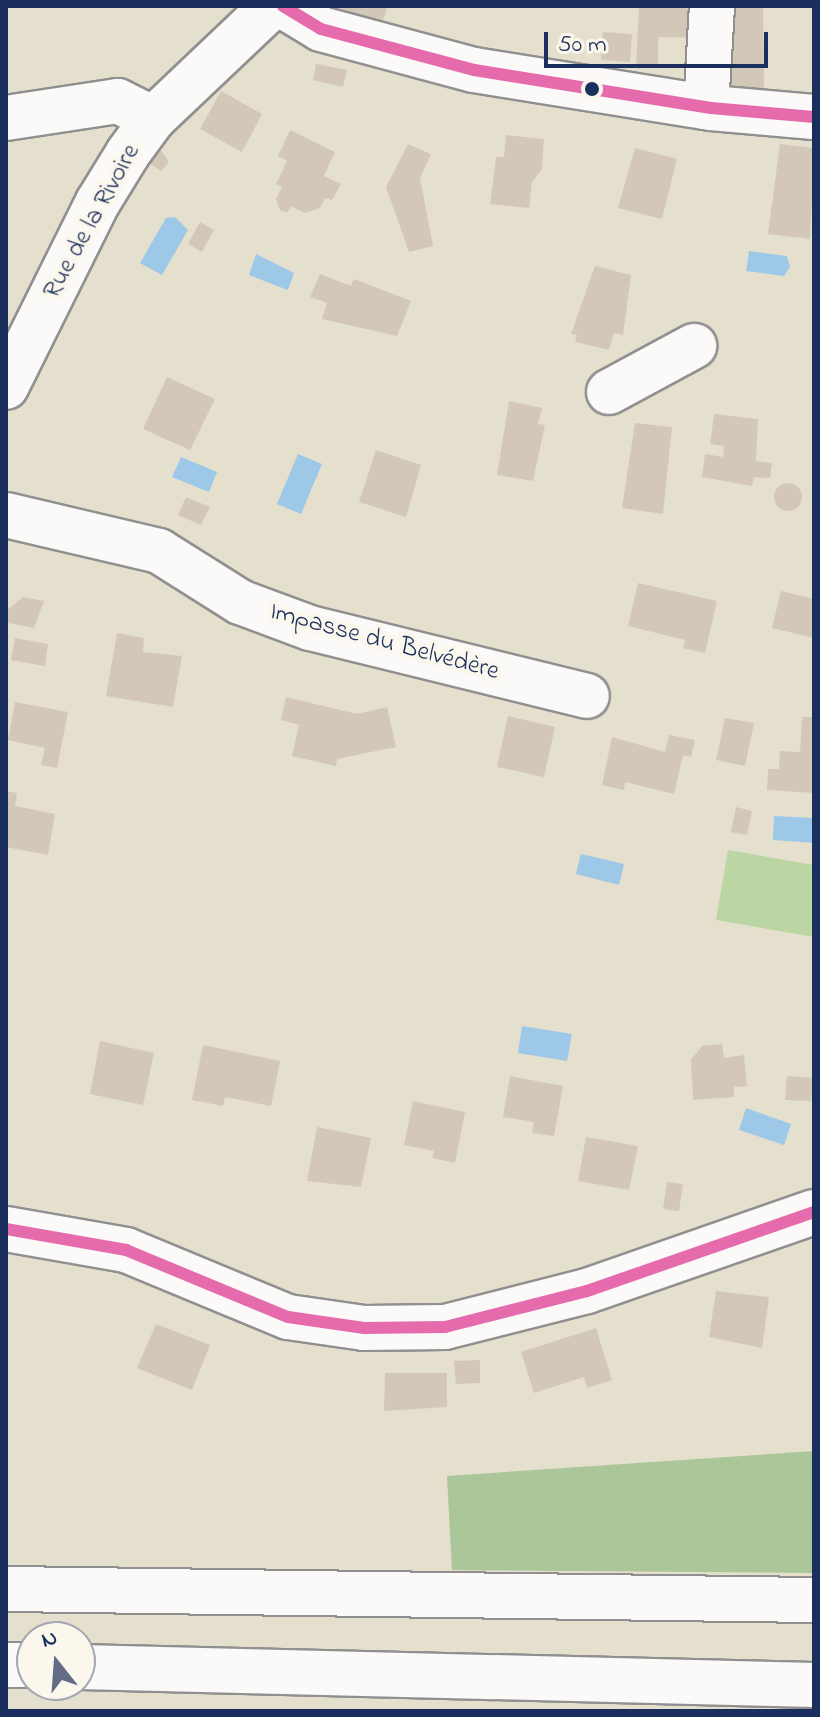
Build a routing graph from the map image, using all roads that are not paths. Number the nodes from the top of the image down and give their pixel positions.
1 (272, 6) edge
2 (283, 6) edge
3 (712, 6) edge
4 (706, 107) junction
5 (814, 117) edge
6 (6, 118) edge
7 (153, 119) junction
8 (694, 346) dead end
9 (6, 387) edge
10 (609, 392) dead end
11 (6, 515) edge
12 (587, 696) dead end
13 (814, 1212) edge
14 (6, 1229) edge
15 (6, 1589) edge
16 (814, 1600) edge
17 (96, 1667) edge
18 (814, 1685) edge

1 - 7 main road, Rue de la Rivoire
2 - 4 main road
3 - 4 main road
4 - 5 main road
6 - 7 main road
7 - 9 main road, Rue de la Rivoire
8 - 10 main road
11 - 12 main road, Impasse du Belvédère
13 - 14 main road
15 - 16 main road
17 - 18 main road

